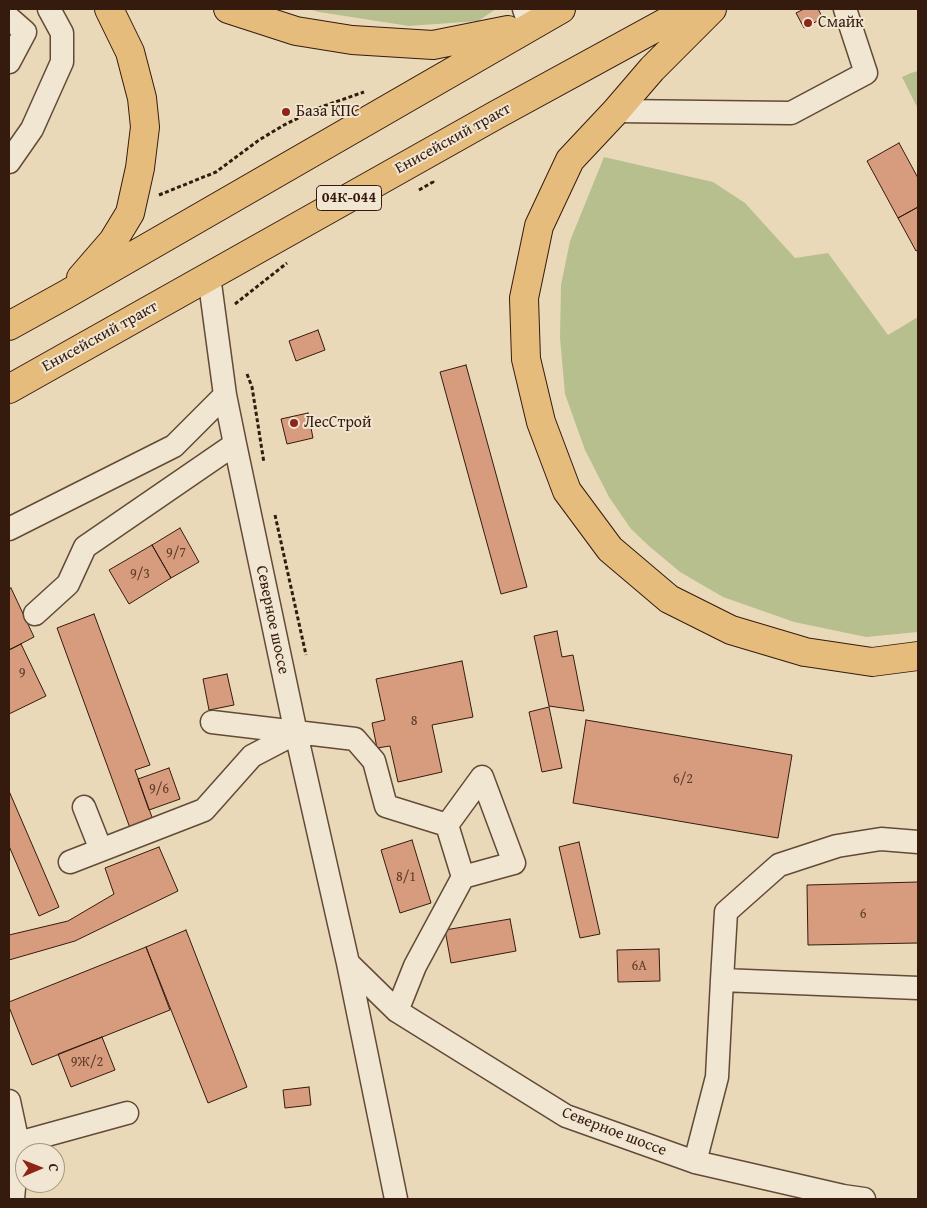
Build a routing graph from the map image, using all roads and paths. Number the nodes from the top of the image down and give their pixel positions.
1 (49, 9) edge
2 (109, 9) edge
3 (228, 9) edge
4 (561, 9) edge
5 (690, 9) edge
6 (712, 9) edge
7 (845, 9) edge
8 (527, 17) edge
9 (9, 18) edge
10 (9, 62) edge
11 (370, 89) dead end
12 (616, 111) junction
13 (9, 162) edge
14 (431, 177) dead end
15 (416, 191) dead end
16 (158, 196) dead end
17 (288, 263) dead end
18 (209, 276) junction
19 (66, 295) junction
20 (235, 313) dead end
21 (9, 326) edge
22 (245, 368) dead end
23 (9, 389) edge
24 (225, 394) junction
25 (235, 444) junction
26 (265, 468) dead end
27 (275, 514) dead end
28 (9, 528) edge
29 (35, 614) dead end
30 (306, 655) dead end
31 (918, 656) edge
32 (212, 722) dead end
33 (296, 733) junction
34 (84, 807) dead end
35 (447, 825) junction
36 (918, 842) edge
37 (100, 850) junction
38 (70, 862) dead end
39 (463, 877) junction
40 (348, 963) junction
41 (722, 980) junction
42 (918, 988) edge
43 (397, 1011) junction
44 (9, 1101) edge
45 (127, 1113) dead end
46 (18, 1143) edge
47 (22, 1143) edge
48 (695, 1162) junction
49 (15, 1177) edge
50 (850, 1198) edge
51 (13, 1199) edge
52 (396, 1199) edge

1 - 13 street
2 - 19 main road
3 - 8 main road
4 - 8 main road
5 - 18 main road, Енисейский тракт / 04К-044
6 - 12 main road
7 - 12 street
8 - 19 main road
9 - 10 street
11 - 16 path
12 - 31 main road
14 - 15 path
17 - 20 path
18 - 23 main road, Енисейский тракт / 04К-044
18 - 24 street, Северное шоссе
19 - 21 main road
22 - 26 path
24 - 25 street, Северное шоссе
24 - 28 street
25 - 29 street
25 - 33 street, Северное шоссе
27 - 30 path
32 - 33 street
33 - 35 street
33 - 37 street
33 - 40 street, Северное шоссе
34 - 37 street
35 - 39 street
35 - 39 street
36 - 41 street
37 - 38 street
39 - 43 street
40 - 43 street, Северное шоссе
40 - 52 street, Северное шоссе
41 - 42 street
41 - 48 street
43 - 48 street, Северное шоссе
44 - 46 street
45 - 47 street
48 - 50 street, Северное шоссе
49 - 51 street

